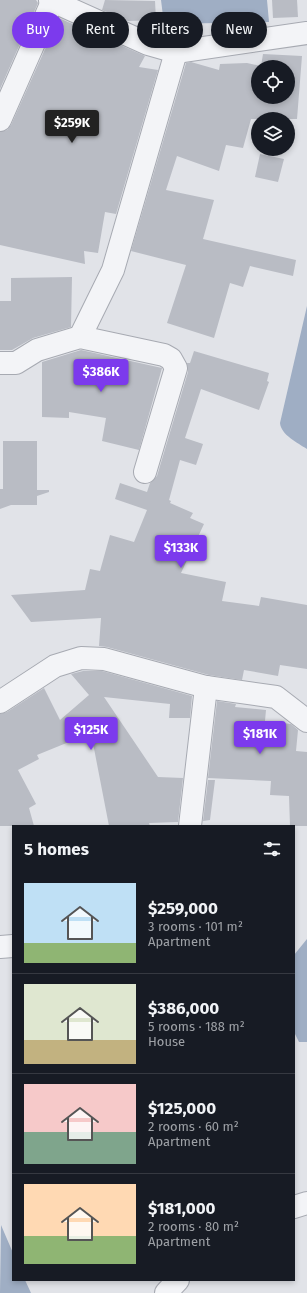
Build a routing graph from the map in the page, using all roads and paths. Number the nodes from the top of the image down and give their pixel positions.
1 (51, 1) edge
2 (307, 33) edge
3 (176, 52) junction
4 (0, 120) edge
5 (80, 337) junction
6 (0, 363) edge
7 (145, 472) dead end
8 (206, 686) junction
9 (0, 702) edge
10 (307, 720) edge
11 (190, 825) edge
12 (12, 946) edge
13 (0, 947) edge
14 (307, 1203) edge
15 (295, 1207) edge
16 (177, 1281) edge
17 (166, 1293) edge

1 - 3 street
1 - 4 street
2 - 3 street
3 - 5 street
5 - 6 street
5 - 7 street
8 - 9 street
8 - 10 street
8 - 11 street
12 - 13 street
14 - 15 street
16 - 17 street

